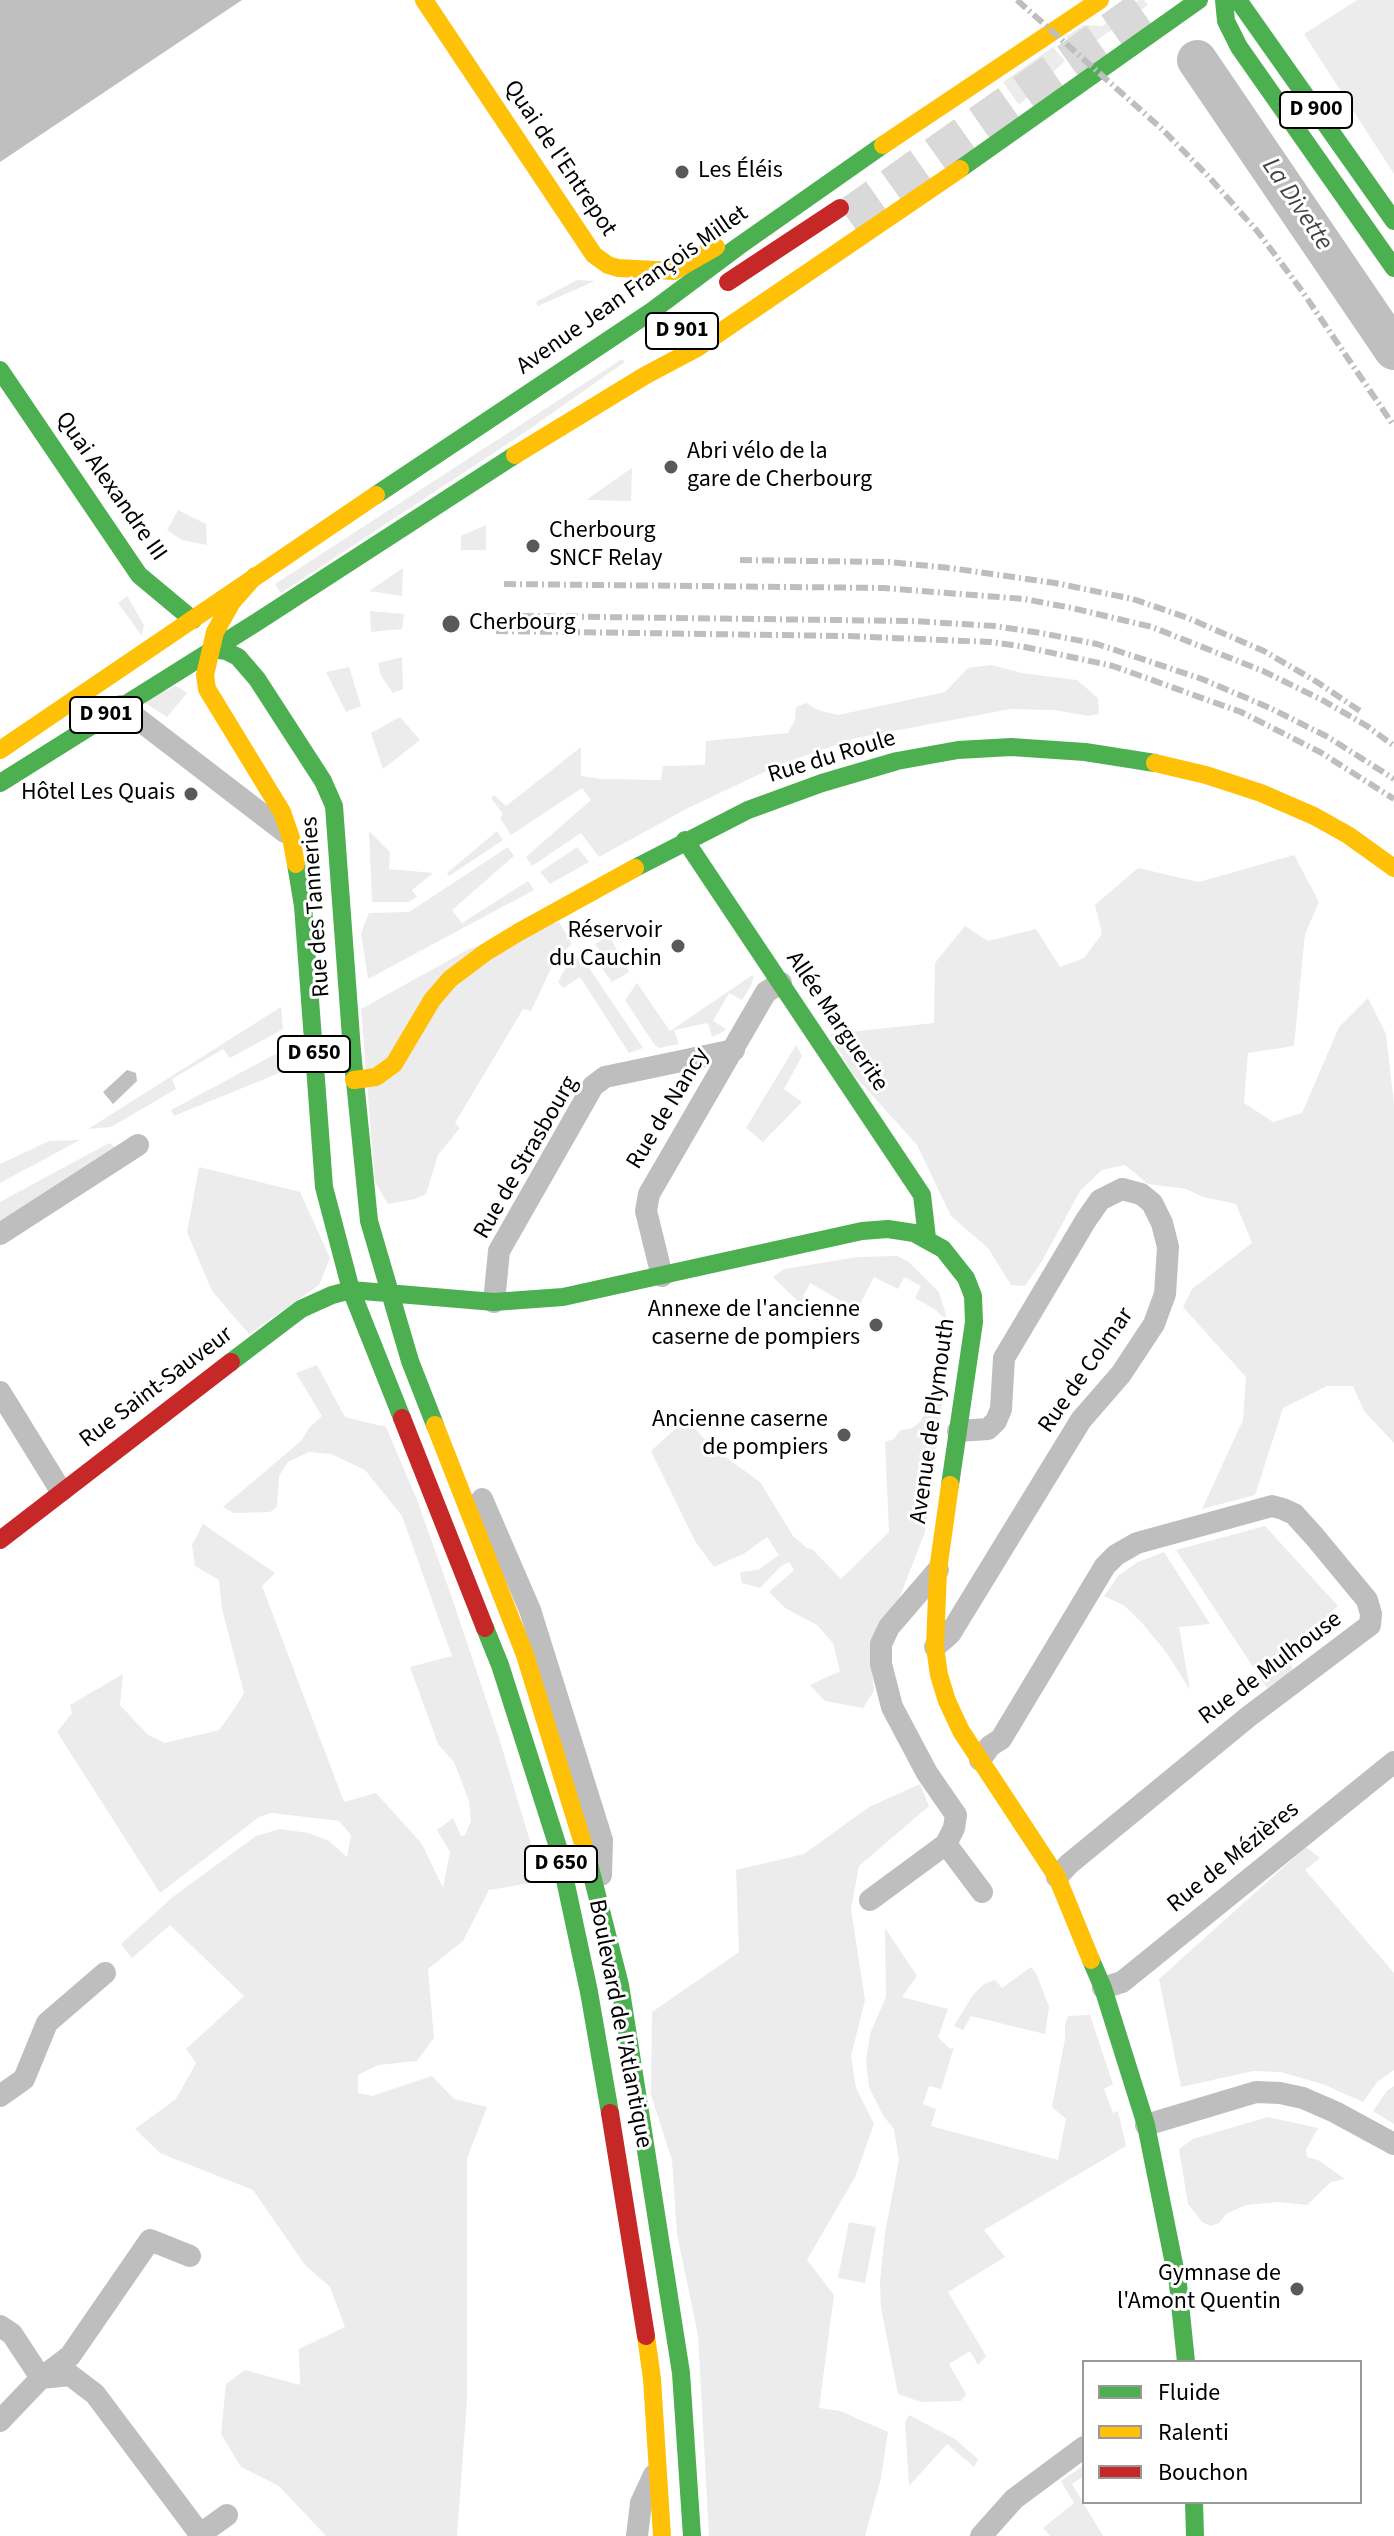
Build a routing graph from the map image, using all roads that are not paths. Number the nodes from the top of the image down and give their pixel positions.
1 (424, 0) edge
2 (1100, 0) edge
3 (1224, 0) edge
4 (1238, 0) edge
5 (1197, 2) edge
6 (1059, 77) dead end
7 (1018, 129) junction
8 (1394, 221) edge
9 (739, 246) junction
10 (1394, 268) edge
11 (708, 296) dead end
12 (731, 297) dead end
13 (652, 311) junction
14 (683, 312) dead end
15 (653, 351) dead end
16 (0, 370) edge
17 (523, 450) junction
18 (255, 576) junction
19 (193, 620) junction
20 (257, 622) junction
21 (213, 649) junction
22 (257, 679) junction
23 (121, 706) junction
24 (0, 750) edge
25 (0, 783) edge
26 (291, 838) junction
27 (685, 840) junction
28 (1394, 868) edge
29 (781, 983) junction
30 (734, 1050) junction
31 (354, 1080) junction
32 (138, 1145) dead end
33 (0, 1234) edge
34 (927, 1238) junction
35 (662, 1276) junction
36 (351, 1290) junction
37 (390, 1293) junction
38 (494, 1302) junction
39 (0, 1392) edge
40 (427, 1406) joint
41 (958, 1431) junction
42 (61, 1491) junction
43 (0, 1540) edge
44 (938, 1570) junction
45 (935, 1647) junction
46 (980, 1760) junction
47 (1394, 1762) edge
48 (946, 1844) junction
49 (1057, 1877) junction
50 (982, 1892) dead end
51 (870, 1900) dead end
52 (601, 1904) joint
53 (105, 1973) dead end
54 (1103, 1988) junction
55 (0, 2096) edge
56 (1146, 2125) junction
57 (1394, 2144) edge
58 (190, 2256) dead end
59 (0, 2326) edge
60 (1186, 2360) edge
61 (41, 2378) junction
62 (0, 2421) edge
63 (1082, 2448) edge
64 (657, 2467) junction
65 (1194, 2504) edge
66 (227, 2515) dead end
67 (199, 2535) edge
68 (637, 2536) edge
69 (662, 2536) edge
70 (692, 2536) edge
71 (981, 2536) edge
72 (1195, 2536) edge

1 - 9 main road, Quai de l'Entrepot
2 - 9 main road, Avenue Jean François Millet / D 901
3 - 10 main road, D 900
4 - 8 main road, D 900
5 - 7 main road, D 901
6 - 7 main road
7 - 17 main road, D 901
9 - 13 main road, Avenue Jean François Millet / D 901
11 - 12 main road, D 901
13 - 14 main road, D 901
13 - 18 main road, Avenue Jean François Millet / D 901
15 - 17 main road, D 901
16 - 19 main road, Quai Alexandre III
17 - 20 main road, D 901
18 - 19 main road, Avenue Jean François Millet / D 901
18 - 21 main road
19 - 21 main road, D 650
19 - 24 main road, D 901
20 - 21 main road, D 901
20 - 22 main road, Rue des Tanneries / D 650
21 - 22 main road, Rue des Tanneries / D 650
21 - 23 main road, D 901
21 - 26 main road, Rue des Tanneries / D 650
22 - 31 main road, Rue des Tanneries / D 650
23 - 25 main road, D 901
23 - 26 street
26 - 36 main road, Rue des Tanneries / D 650
27 - 28 main road, Rue du Roule
27 - 29 main road, Allée Marguerite
27 - 31 main road, Rue du Roule
29 - 30 street, Rue de Nancy
29 - 34 main road, Allée Marguerite
30 - 35 street, Rue de Nancy
30 - 38 street, Rue de Strasbourg
31 - 37 main road, Rue des Tanneries / D 650
32 - 33 street
34 - 35 main road, Avenue de Plymouth
34 - 41 main road, Avenue de Plymouth
35 - 38 main road, Avenue de Plymouth
36 - 37 main road, Avenue de Plymouth
36 - 42 main road, Rue Saint-Sauveur
36 - 64 main road, Boulevard de l'Atlantique / D 650
37 - 38 main road, Avenue de Plymouth
37 - 40 main road, Boulevard de l'Atlantique / D 650
39 - 42 street
40 - 52 street, Boulevard de l'Atlantique
41 - 44 main road, Avenue de Plymouth
41 - 45 street, Rue de Colmar
42 - 43 main road, Rue Saint-Sauveur
44 - 45 main road, Avenue de Plymouth
44 - 48 street
45 - 46 main road, Avenue de Plymouth
46 - 49 main road, Avenue de Plymouth
46 - 49 street, Rue de Mulhouse
47 - 54 street, Rue de Mézières
48 - 50 street
48 - 51 street
49 - 54 main road, Avenue de Plymouth
52 - 70 main road, Boulevard de l'Atlantique / D 650
53 - 55 street
54 - 56 main road, Avenue de Plymouth
56 - 57 street
56 - 60 main road, Avenue de Plymouth
58 - 61 street
59 - 61 street
61 - 62 street
61 - 67 street
63 - 71 street
64 - 68 street, Boulevard de l'Atlantique
64 - 69 main road, Boulevard de l'Atlantique / D 650
65 - 72 main road
66 - 67 street

